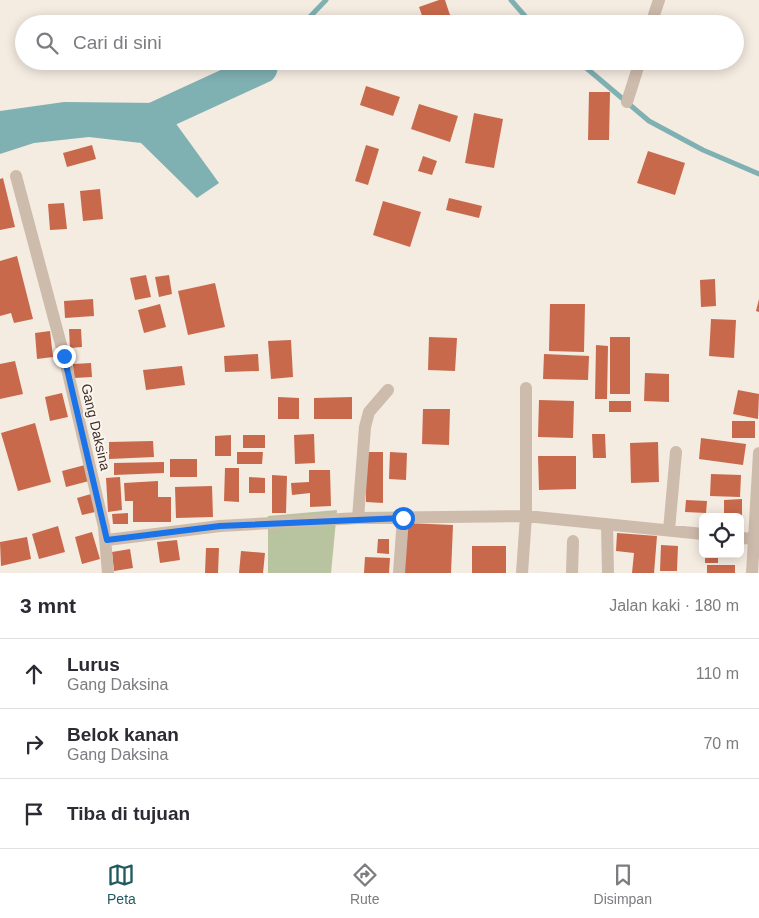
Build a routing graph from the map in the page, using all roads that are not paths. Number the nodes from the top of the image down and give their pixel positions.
1 (659, 0) edge
2 (654, 15) edge
3 (637, 70) edge
4 (627, 102) dead end
5 (16, 176) dead end
6 (526, 388) dead end
7 (388, 390) dead end
8 (676, 452) dead end
9 (759, 453) edge
10 (526, 516) junction
11 (358, 518) junction
12 (403, 518) junction
13 (607, 524) junction
14 (669, 530) junction
15 (699, 534) edge
16 (744, 538) edge
17 (757, 539) edge
18 (107, 540) junction
19 (573, 541) dead end
20 (108, 573) edge
21 (399, 573) edge
22 (522, 573) edge
23 (572, 573) edge
24 (608, 573) edge
25 (752, 573) edge

1 - 2 street
3 - 4 street
5 - 18 street, Gang Daksina
6 - 10 street
7 - 11 street
8 - 14 street
9 - 17 street
10 - 12 street
10 - 13 street
10 - 22 street
11 - 12 street
11 - 18 street
12 - 21 street
13 - 14 street
13 - 24 street
14 - 15 street
16 - 17 street
17 - 25 street
18 - 20 street, Gang Daksina
19 - 23 street

